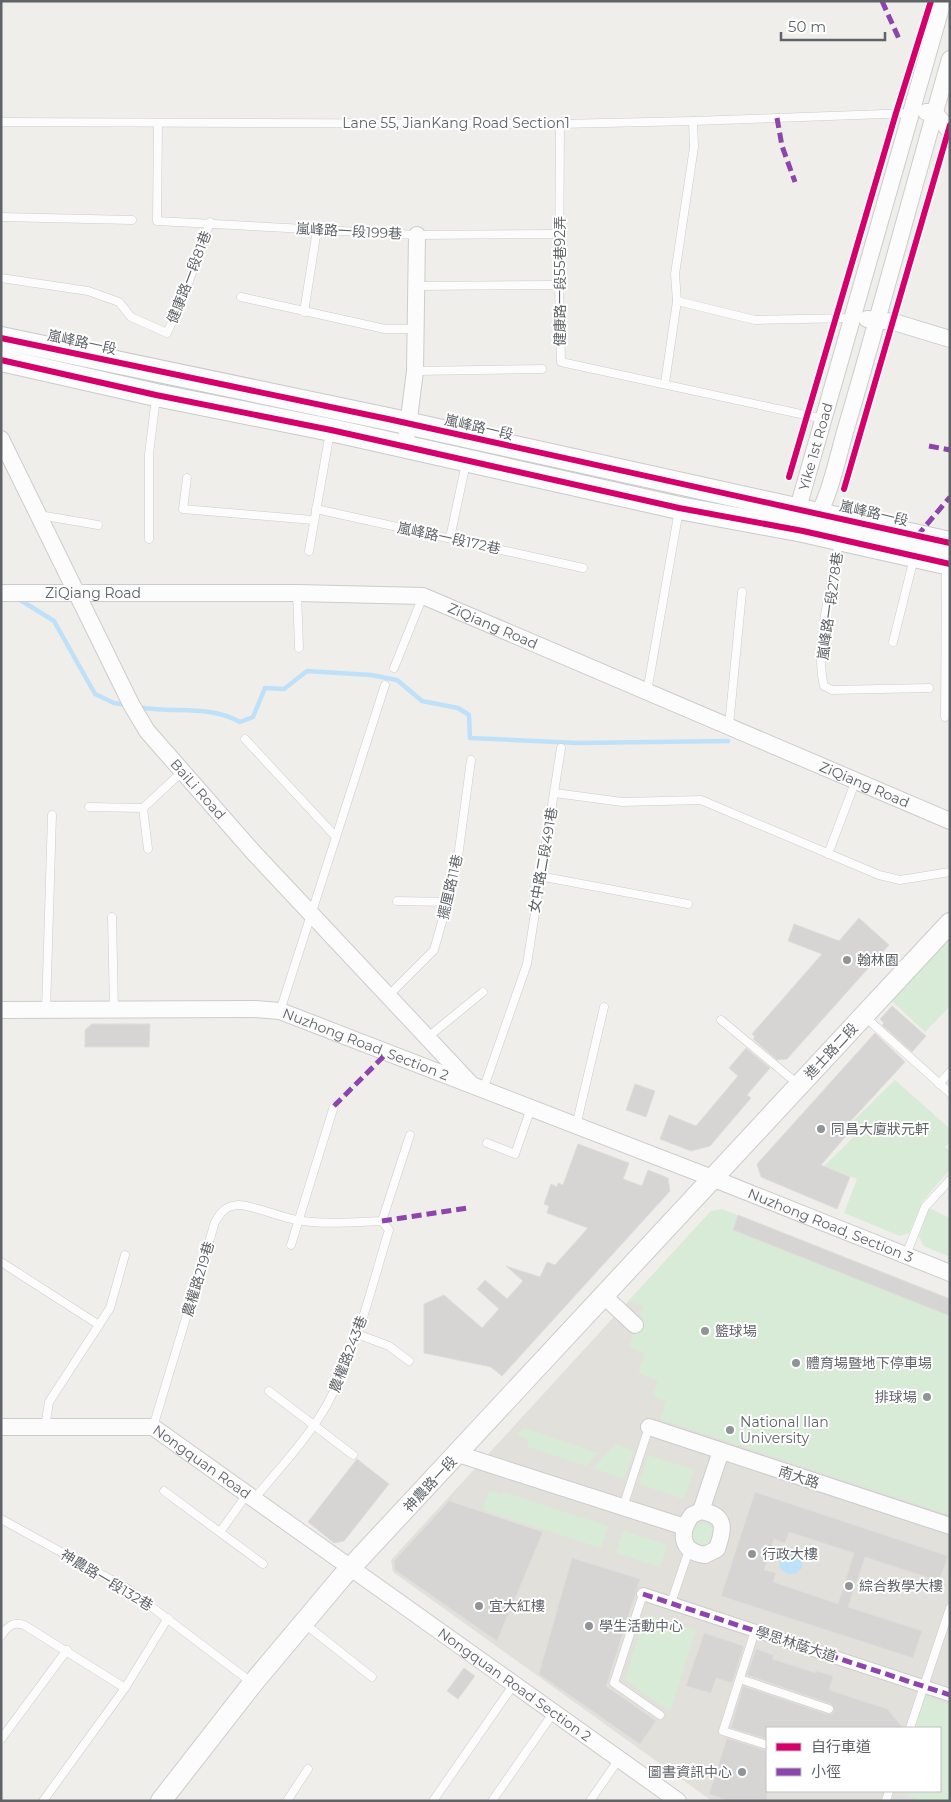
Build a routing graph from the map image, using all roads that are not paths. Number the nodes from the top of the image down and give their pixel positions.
1 (943, 1) edge
2 (950, 59) edge
3 (934, 112) junction
4 (911, 113) junction
5 (692, 121) junction
6 (1, 122) edge
7 (158, 123) junction
8 (560, 124) junction
9 (950, 131) edge
10 (1, 217) edge
11 (132, 220) dead end
12 (210, 222) junction
13 (318, 230) junction
14 (559, 234) junction
15 (417, 235) junction
16 (1, 278) edge
17 (559, 285) junction
18 (417, 286) junction
19 (241, 297) dead end
20 (677, 302) junction
21 (304, 312) junction
22 (854, 318) junction
23 (878, 319) junction
24 (416, 330) junction
25 (1, 338) edge
26 (950, 339) edge
27 (1, 360) edge
28 (542, 369) dead end
29 (415, 371) junction
30 (665, 383) junction
31 (156, 395) junction
32 (824, 418) junction
33 (409, 424) junction
34 (331, 430) junction
35 (1, 440) edge
36 (404, 447) junction
37 (466, 461) junction
38 (187, 478) dead end
39 (679, 508) junction
40 (798, 508) junction
41 (316, 509) junction
42 (820, 514) junction
43 (39, 515) junction
44 (313, 520) junction
45 (98, 525) dead end
46 (803, 531) junction
47 (450, 538) junction
48 (149, 539) dead end
49 (839, 540) junction
50 (309, 551) dead end
51 (914, 556) junction
52 (948, 557) edge
53 (583, 568) dead end
54 (742, 592) dead end
55 (1, 593) edge
56 (297, 593) junction
57 (78, 594) junction
58 (423, 596) junction
59 (893, 642) dead end
60 (299, 648) dead end
61 (394, 668) dead end
62 (385, 685) dead end
63 (929, 688) dead end
64 (647, 692) junction
65 (945, 717) dead end
66 (729, 725) junction
67 (246, 739) dead end
68 (561, 748) dead end
69 (471, 760) dead end
70 (183, 772) junction
71 (856, 780) junction
72 (555, 793) junction
73 (89, 807) dead end
74 (143, 808) junction
75 (52, 815) dead end
76 (950, 821) edge
77 (336, 838) junction
78 (148, 849) dead end
79 (828, 854) junction
80 (950, 872) edge
81 (539, 876) junction
82 (397, 901) dead end
83 (448, 902) junction
84 (688, 904) dead end
85 (311, 915) junction
86 (112, 918) dead end
87 (950, 923) edge
88 (483, 992) dead end
89 (389, 995) junction
90 (604, 1006) dead end
91 (114, 1009) junction
92 (1, 1010) edge
93 (46, 1010) junction
94 (280, 1011) junction
95 (864, 1016) junction
96 (721, 1020) dead end
97 (428, 1037) junction
98 (950, 1072) edge
99 (939, 1084) junction
100 (799, 1085) junction
101 (478, 1088) junction
102 (950, 1093) edge
103 (334, 1106) dead end
104 (531, 1108) junction
105 (576, 1126) junction
106 (410, 1135) dead end
107 (487, 1143) dead end
108 (712, 1178) junction
109 (950, 1180) edge
110 (300, 1221) junction
111 (382, 1221) junction
112 (291, 1245) dead end
113 (125, 1255) dead end
114 (906, 1255) junction
115 (1, 1262) edge
116 (950, 1273) edge
117 (604, 1296) junction
118 (635, 1324) dead end
119 (99, 1325) junction
120 (357, 1334) junction
121 (409, 1361) dead end
122 (269, 1391) dead end
123 (312, 1426) junction
124 (1, 1427) edge
125 (45, 1427) junction
126 (153, 1427) junction
127 (649, 1427) joint
128 (721, 1451) junction
129 (458, 1454) junction
130 (353, 1455) dead end
131 (164, 1491) dead end
132 (252, 1496) junction
133 (623, 1507) junction
134 (701, 1511) junction
135 (2, 1521) edge
136 (950, 1526) edge
137 (685, 1527) junction
138 (220, 1532) junction
139 (689, 1550) junction
140 (264, 1564) dead end
141 (352, 1567) junction
142 (643, 1594) joint
143 (671, 1603) junction
144 (950, 1608) edge
145 (168, 1618) junction
146 (304, 1622) junction
147 (755, 1631) junction
148 (1, 1636) edge
149 (67, 1650) junction
150 (372, 1677) dead end
151 (740, 1679) junction
152 (253, 1683) junction
153 (514, 1684) junction
154 (924, 1686) junction
155 (125, 1688) junction
156 (950, 1695) edge
157 (829, 1709) dead end
158 (554, 1712) junction
159 (660, 1715) dead end
160 (910, 1727) edge
161 (1, 1739) edge
162 (766, 1745) edge
163 (619, 1758) junction
164 (308, 1769) dead end
165 (43, 1801) edge
166 (161, 1801) edge
167 (287, 1801) edge
168 (433, 1801) edge
169 (492, 1801) edge
170 (590, 1801) edge
171 (678, 1801) edge

1 - 4 street, Yike 1st Road
2 - 3 street, Yike 1st Road
3 - 4 street
3 - 9 street
3 - 23 street, Yike 1st Road
4 - 5 lane, Lane 55, JianKang Road Section1
4 - 22 street, Yike 1st Road
5 - 8 lane, Lane 55, JianKang Road Section1
5 - 20 lane
6 - 7 lane, Lane 55, JianKang Road Section1
7 - 8 lane, Lane 55, JianKang Road Section1
7 - 12 lane, 嵐峰路一段199巷
8 - 14 lane, 健康路一段55巷92弄
10 - 11 lane
12 - 13 lane, 嵐峰路一段199巷
12 - 16 lane, 健康路一段81巷
13 - 15 lane, 嵐峰路一段199巷
13 - 21 lane
14 - 15 lane
14 - 17 lane, 健康路一段55巷92弄
15 - 18 street, 嵐峰路一段199巷
17 - 18 lane
17 - 30 lane, 健康路一段55巷92弄
18 - 24 street, 嵐峰路一段199巷
19 - 21 lane
20 - 22 lane
20 - 30 lane
21 - 24 lane
22 - 23 street
22 - 32 street, Yike 1st Road
23 - 26 street
23 - 42 street, Yike 1st Road
24 - 29 street, 嵐峰路一段199巷
25 - 33 main road, 嵐峰路一段
27 - 31 main road
28 - 29 lane
29 - 33 street, 嵐峰路一段199巷
30 - 32 lane
31 - 34 main road
31 - 48 lane
32 - 40 street, Yike 1st Road
33 - 36 street, 嵐峰路一段199巷
33 - 40 main road, 嵐峰路一段
34 - 36 main road
34 - 41 lane
35 - 43 street, BaiLi Road
36 - 37 main road
37 - 39 main road
37 - 47 lane
38 - 44 lane
39 - 46 main road
39 - 64 lane
40 - 42 main road, 嵐峰路一段
40 - 46 street, Yike 1st Road
41 - 44 lane
41 - 47 lane, 嵐峰路一段172巷
42 - 46 street, Yike 1st Road
42 - 52 main road, 嵐峰路一段
43 - 45 lane
43 - 57 street, BaiLi Road
44 - 50 lane
46 - 49 main road
47 - 53 lane, 嵐峰路一段172巷
49 - 51 main road
49 - 63 lane, 嵐峰路一段278巷
51 - 52 main road
51 - 59 lane
52 - 65 lane
54 - 66 lane
55 - 57 street, ZiQiang Road
56 - 57 street, ZiQiang Road
56 - 58 street, ZiQiang Road
56 - 60 lane
57 - 70 street, BaiLi Road
58 - 61 lane
58 - 64 street, ZiQiang Road
62 - 77 lane
64 - 66 street, ZiQiang Road
66 - 71 street, ZiQiang Road
67 - 77 lane
68 - 72 lane
69 - 83 lane, 擺厘路11巷
70 - 74 lane
70 - 85 street, BaiLi Road
71 - 76 street, ZiQiang Road
71 - 79 lane
72 - 79 lane, 女中路二段491巷
72 - 81 lane, 女中路二段491巷
73 - 74 lane
74 - 78 lane
75 - 93 lane
77 - 85 lane
79 - 80 lane, 女中路二段491巷
81 - 84 lane
81 - 101 lane, 女中路二段491巷
82 - 83 lane
83 - 89 lane, 擺厘路11巷
85 - 89 street, BaiLi Road
85 - 94 lane
86 - 91 lane
87 - 95 street, 進士路二段
88 - 97 lane
89 - 97 street, BaiLi Road
90 - 105 lane
91 - 93 street, Nuzhong Road, Section 2
91 - 94 street, Nuzhong Road, Section 2
92 - 93 street, Nuzhong Road, Section 2
94 - 101 street, Nuzhong Road, Section 2
95 - 99 lane
95 - 100 street, 進士路二段
96 - 100 lane
97 - 101 street, BaiLi Road
98 - 99 lane
99 - 102 lane
100 - 108 street, 進士路二段
101 - 104 street, Nuzhong Road, Section 2
103 - 110 lane
104 - 105 street, Nuzhong Road, Section 2
104 - 107 lane
105 - 108 street, Nuzhong Road, Section 2
106 - 111 lane
108 - 114 street, Nuzhong Road, Section 3
108 - 117 street, 神農路一段
109 - 114 lane
110 - 111 lane, 農權路219巷
110 - 112 lane
110 - 126 lane, 農權路219巷
111 - 120 lane, 農權路243巷
113 - 119 lane
114 - 116 street, Nuzhong Road, Section 3
115 - 119 lane
117 - 118 street
117 - 129 street, 神農路一段
119 - 125 lane
120 - 121 lane
120 - 123 lane, 農權路243巷
122 - 123 lane
123 - 130 lane
123 - 132 lane, 農權路243巷
124 - 125 street, Nongquan Road
125 - 126 street, Nongquan Road
126 - 132 street, Nongquan Road
127 - 128 street, 南大路
127 - 133 lane
128 - 134 street
128 - 136 street, 南大路
129 - 133 street
129 - 141 street, 神農路一段
131 - 138 lane
132 - 138 lane, 農權路243巷
132 - 141 street, Nongquan Road
133 - 137 street
134 - 137 street
134 - 139 street
135 - 145 lane, 神農路一段132巷
137 - 139 street
138 - 140 lane
139 - 143 lane
141 - 146 street, 神農路一段
141 - 153 street, Nongquan Road Section 2
142 - 143 street, 學思林蔭大道
142 - 159 lane
143 - 147 street, 學思林蔭大道
144 - 154 lane
145 - 152 lane, 神農路一段132巷
145 - 155 lane
146 - 150 lane
146 - 152 street, 神農路一段
147 - 151 lane
147 - 154 street, 學思林蔭大道
148 - 149 lane
149 - 155 lane
149 - 161 lane
151 - 157 lane
151 - 162 lane
152 - 166 street, 神農路一段
153 - 158 street, Nongquan Road Section 2
153 - 168 lane
154 - 156 street, 學思林蔭大道
154 - 160 lane
155 - 165 lane
158 - 163 street, Nongquan Road Section 2
158 - 169 lane
163 - 170 lane
163 - 171 street, Nongquan Road Section 2
164 - 167 lane

